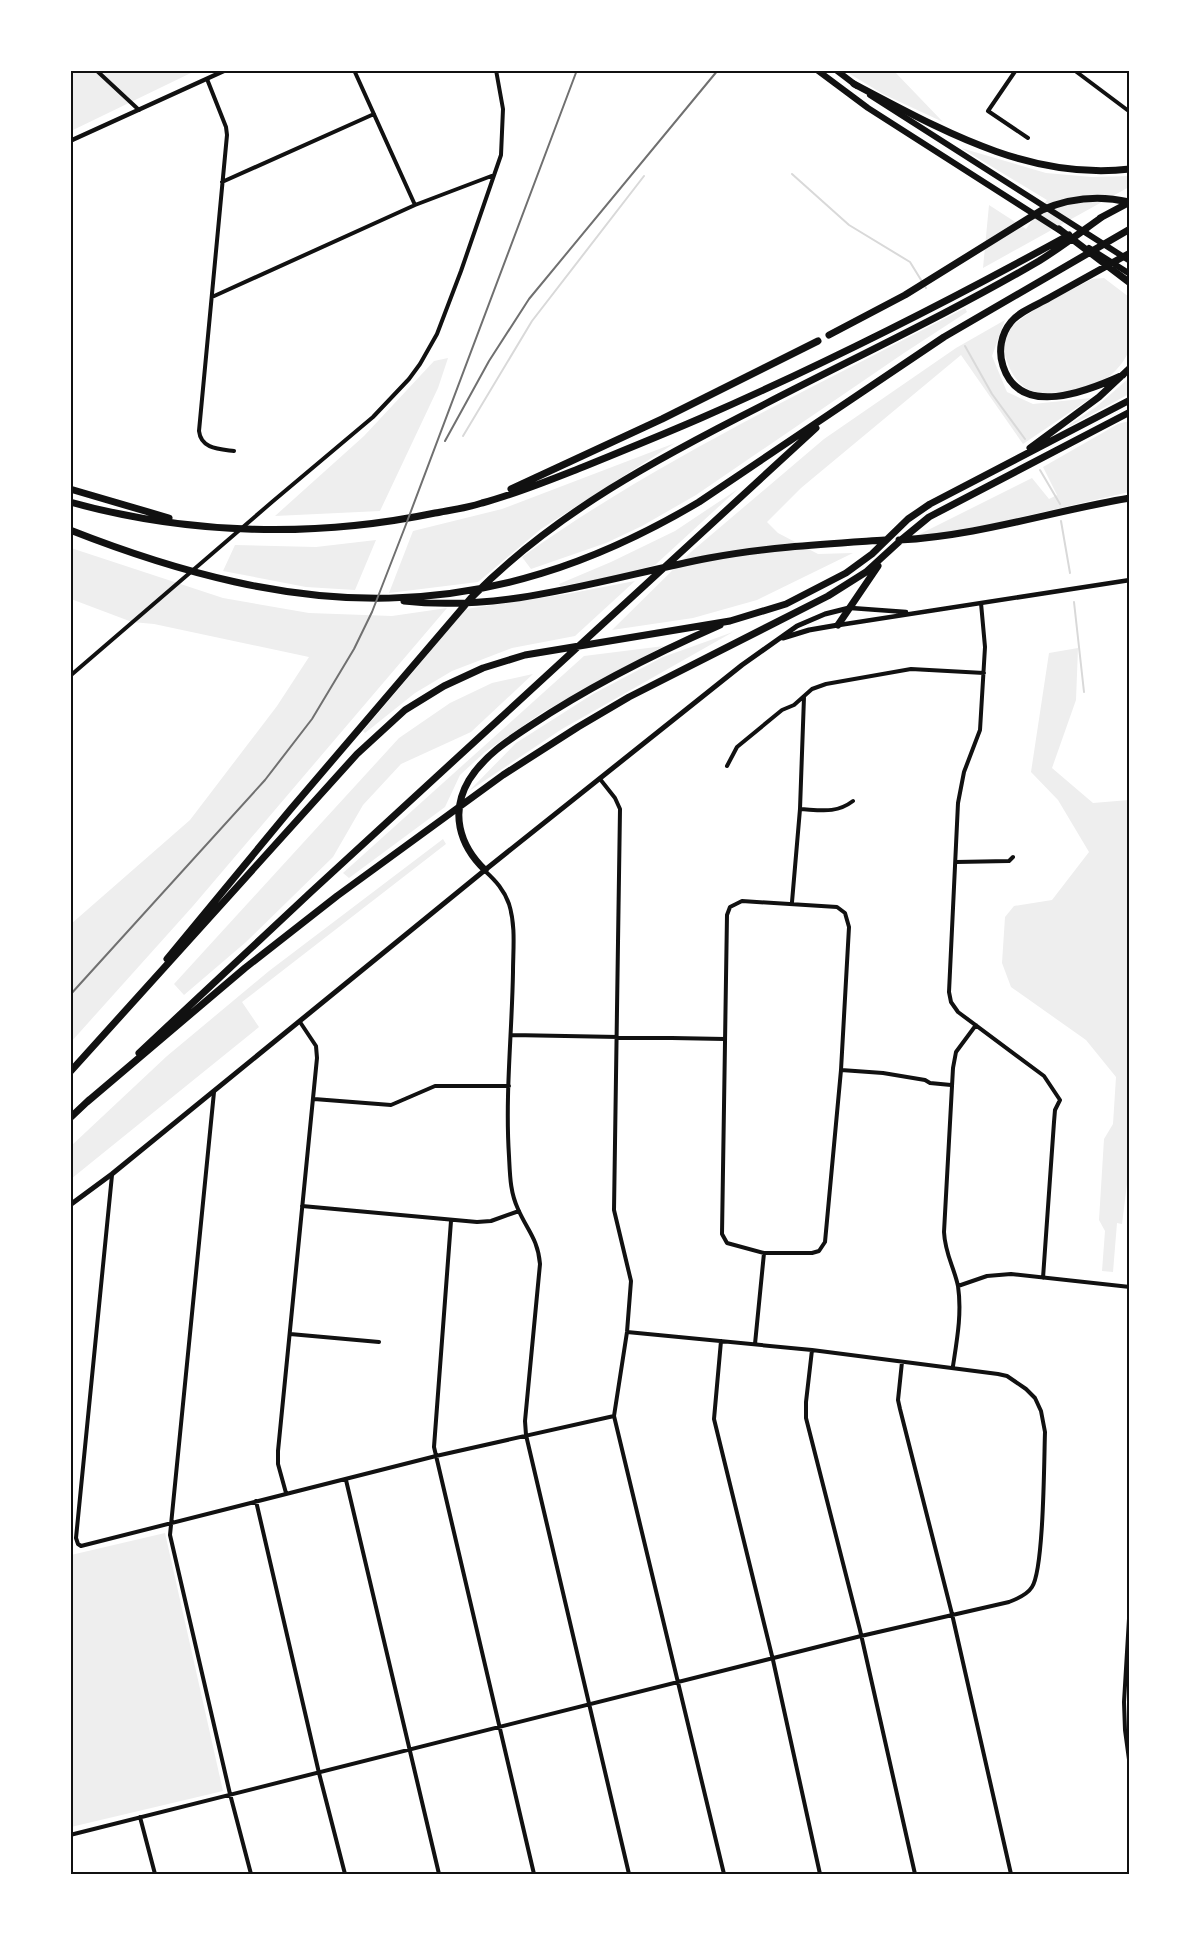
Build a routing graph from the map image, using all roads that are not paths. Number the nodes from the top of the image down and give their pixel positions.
1 (96, 70) edge
2 (226, 70) edge
3 (354, 70) edge
4 (496, 70) edge
5 (817, 70) edge
6 (836, 70) edge
7 (1074, 70) edge
8 (1014, 71) edge
9 (207, 79) junction
10 (854, 84) junction
11 (139, 110) junction
12 (1130, 112) edge
13 (374, 114) junction
14 (1028, 138) dead end
15 (70, 141) edge
16 (1130, 169) edge
17 (494, 175) junction
18 (222, 182) junction
19 (1130, 202) edge
20 (415, 205) junction
21 (1102, 217) junction
22 (1059, 229) joint
23 (1130, 229) edge
24 (1130, 253) edge
25 (1130, 261) edge
26 (1125, 273) edge
27 (1130, 283) edge
28 (212, 298) junction
29 (829, 335) dead end
30 (818, 341) dead end
31 (1130, 368) edge
32 (1123, 375) junction
33 (1130, 400) edge
34 (834, 412) junction
35 (1130, 412) edge
36 (1117, 418) junction
37 (1130, 418) edge
38 (234, 450) dead end
39 (1011, 462) junction
40 (70, 489) edge
41 (1130, 498) edge
42 (70, 502) edge
43 (482, 503) junction
44 (189, 524) junction
45 (70, 530) edge
46 (889, 552) junction
47 (1130, 580) edge
48 (387, 599) junction
49 (980, 602) junction
50 (851, 608) junction
51 (915, 612) junction
52 (730, 621) junction
53 (838, 625) junction
54 (778, 639) junction
55 (984, 673) junction
56 (70, 676) edge
57 (804, 696) junction
58 (727, 766) dead end
59 (600, 779) junction
60 (853, 801) dead end
61 (800, 809) junction
62 (1013, 857) dead end
63 (956, 862) junction
64 (485, 870) junction
65 (792, 903) junction
66 (127, 1009) junction
67 (300, 1022) junction
68 (976, 1025) junction
69 (512, 1035) junction
70 (618, 1036) junction
71 (725, 1039) junction
72 (841, 1070) junction
73 (70, 1072) edge
74 (509, 1086) junction
75 (951, 1086) junction
76 (214, 1091) junction
77 (314, 1099) junction
78 (87, 1102) junction
79 (70, 1118) edge
80 (112, 1174) junction
81 (70, 1205) edge
82 (302, 1206) junction
83 (519, 1210) junction
84 (451, 1221) junction
85 (764, 1253) junction
86 (1043, 1278) junction
87 (958, 1286) junction
88 (1130, 1287) edge
89 (627, 1332) junction
90 (290, 1334) junction
91 (721, 1341) junction
92 (379, 1342) dead end
93 (755, 1344) junction
94 (812, 1350) junction
95 (902, 1362) junction
96 (953, 1366) junction
97 (614, 1416) junction
98 (526, 1436) junction
99 (436, 1456) junction
100 (346, 1480) junction
101 (286, 1493) junction
102 (255, 1501) junction
103 (170, 1523) junction
104 (1130, 1602) edge
105 (952, 1614) junction
106 (861, 1636) junction
107 (773, 1660) junction
108 (678, 1683) junction
109 (588, 1705) junction
110 (1127, 1720) edge
111 (499, 1728) junction
112 (409, 1751) junction
113 (1130, 1767) edge
114 (319, 1773) junction
115 (230, 1794) junction
116 (140, 1817) junction
117 (70, 1835) edge
118 (155, 1875) edge
119 (251, 1875) edge
120 (345, 1875) edge
121 (439, 1875) edge
122 (534, 1875) edge
123 (629, 1875) edge
124 (724, 1875) edge
125 (820, 1875) edge
126 (915, 1875) edge
127 (1011, 1875) edge

1 - 11 street
2 - 9 street
3 - 13 street
4 - 17 street
5 - 22 highway
6 - 10 highway
7 - 12 street
8 - 14 street
9 - 11 street
9 - 18 street
10 - 16 highway
10 - 25 highway
11 - 15 street
13 - 18 street
13 - 20 street
17 - 20 street
17 - 56 street
18 - 28 street
19 - 21 highway
19 - 29 highway
20 - 28 street
21 - 43 highway
21 - 66 highway
22 - 26 highway
23 - 34 highway
24 - 32 highway
26 - 27 highway
28 - 38 street
30 - 43 highway
31 - 32 highway
32 - 39 highway
33 - 39 highway
34 - 48 highway
34 - 78 highway
35 - 36 highway
36 - 37 highway
36 - 46 highway
39 - 52 highway
40 - 44 highway
41 - 48 highway
42 - 44 highway
43 - 44 highway
45 - 48 highway
46 - 50 highway
46 - 78 highway
47 - 49 street
49 - 51 street
49 - 55 street
50 - 51 street
50 - 53 highway
50 - 54 main road
51 - 53 street
52 - 64 highway
52 - 66 highway
53 - 54 main road
54 - 59 main road
55 - 57 street
55 - 63 street
57 - 58 street
57 - 61 street
59 - 64 main road
59 - 70 street
60 - 61 street
61 - 65 street
62 - 63 street
63 - 68 street
64 - 67 main road
64 - 69 street
65 - 71 street
65 - 72 street
66 - 73 highway
67 - 76 main road
67 - 77 street
68 - 75 street
68 - 86 street
69 - 70 street
69 - 74 street
70 - 71 street
70 - 89 street
71 - 85 street
72 - 75 street
72 - 85 street
74 - 77 street
74 - 83 street
75 - 87 street
76 - 80 main road
76 - 103 street
77 - 82 street
78 - 79 highway
80 - 81 main road
80 - 103 street
82 - 84 street
82 - 90 street
83 - 84 street
83 - 98 street
84 - 99 street
85 - 93 street
86 - 87 street
86 - 88 street
87 - 96 street
89 - 91 street
89 - 97 street
90 - 92 street
90 - 101 street
91 - 93 street
91 - 107 street
93 - 94 street
94 - 95 street
94 - 106 street
95 - 96 street
95 - 105 street
96 - 105 street
97 - 98 street
97 - 108 street
98 - 99 street
98 - 109 street
99 - 100 street
99 - 111 street
100 - 101 street
100 - 112 street
101 - 102 street
102 - 103 street
102 - 114 street
103 - 115 street
104 - 110 street
105 - 106 street
105 - 127 street
106 - 107 street
106 - 126 street
107 - 108 street
107 - 125 street
108 - 109 street
108 - 124 street
109 - 111 street
109 - 123 street
110 - 113 street
111 - 112 street
111 - 122 street
112 - 114 street
112 - 121 street
114 - 115 street
114 - 120 street
115 - 116 street
115 - 119 street
116 - 117 street
116 - 118 street

